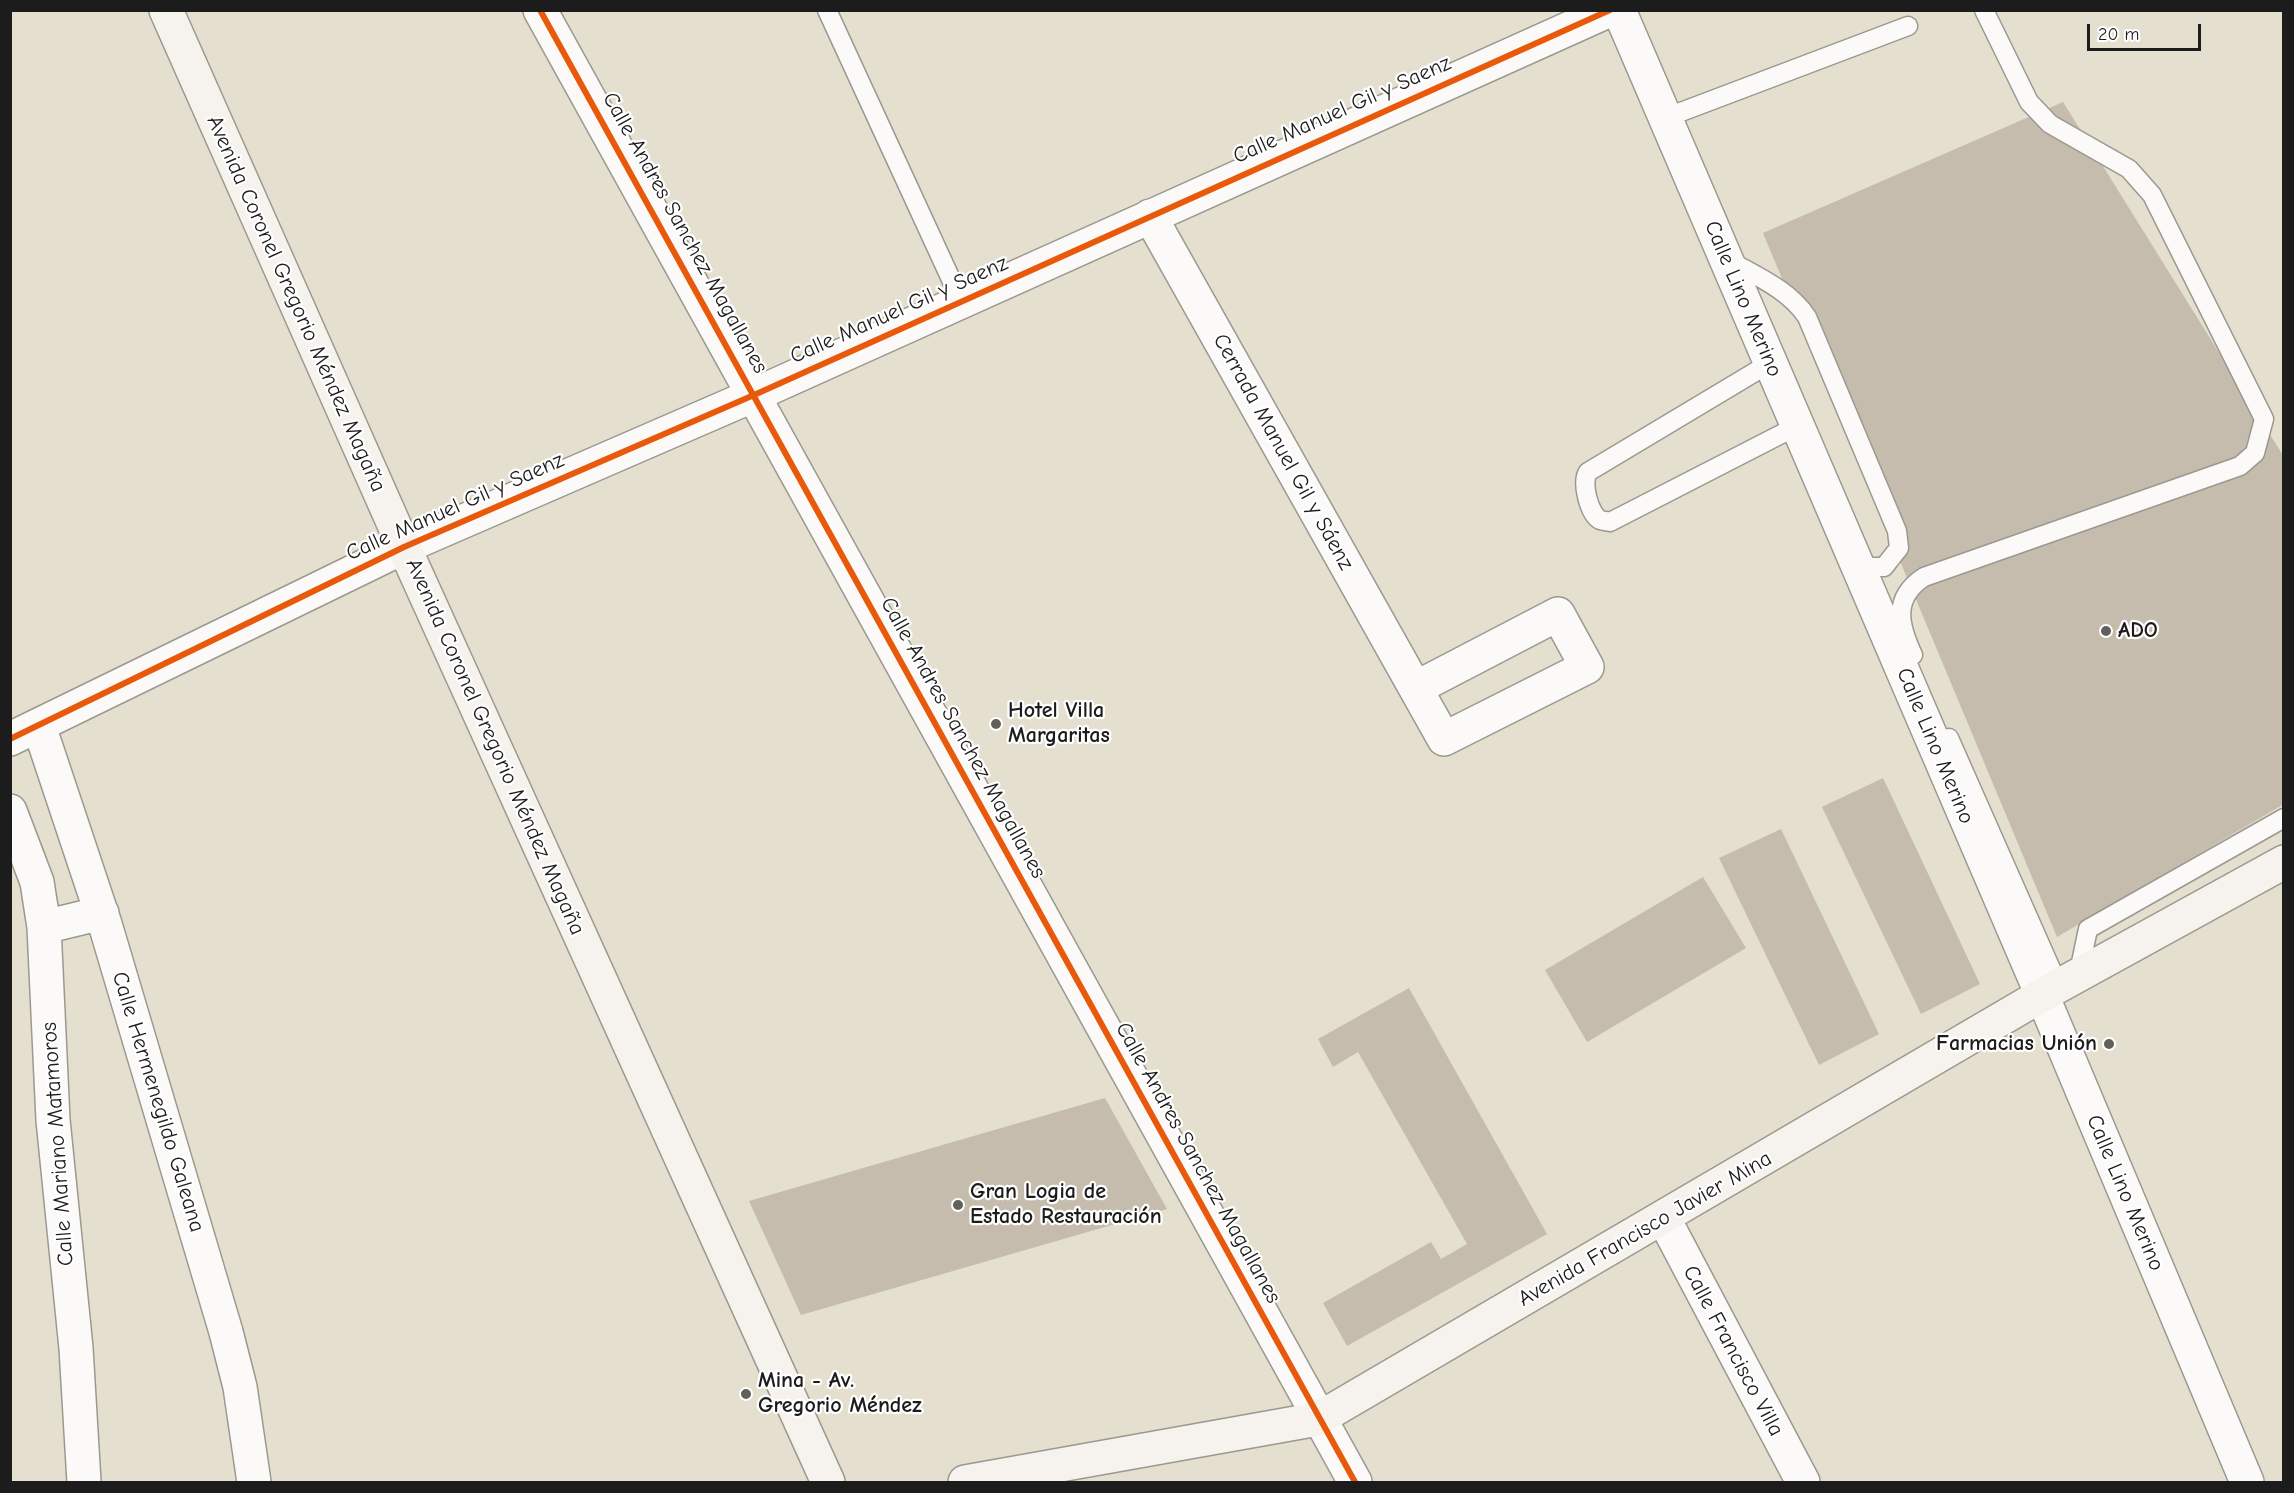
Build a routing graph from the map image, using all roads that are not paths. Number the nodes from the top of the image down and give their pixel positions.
1 (166, 10) edge
2 (540, 10) edge
3 (827, 10) edge
4 (1610, 10) edge
5 (1619, 10) edge
6 (1984, 10) edge
7 (1908, 26) dead end
8 (1665, 118) junction
9 (1150, 216) junction
10 (1726, 259) junction
11 (961, 302) junction
12 (1770, 363) junction
13 (754, 395) junction
14 (1797, 426) junction
15 (404, 547) junction
16 (1850, 550) junction
17 (1416, 688) junction
18 (25, 733) edge
19 (10, 811) edge
20 (2283, 818) edge
21 (2283, 864) edge
22 (102, 913) junction
23 (44, 927) junction
24 (2060, 986) junction
25 (1664, 1219) junction
26 (1318, 1419) junction
27 (84, 1482) edge
28 (254, 1482) edge
29 (828, 1482) edge
30 (965, 1482) edge
31 (1355, 1482) edge
32 (1803, 1482) edge
33 (2247, 1482) edge

1 - 15 main road, Avenida Coronel Gregorio Méndez Magaña
2 - 13 street, Calle Andres Sanchez Magallanes
3 - 11 lane
4 - 9 street, Calle Manuel Gil y Saenz
5 - 8 street, Calle Lino Merino
6 - 24 lane
7 - 8 lane
8 - 10 street, Calle Lino Merino
9 - 11 street, Calle Manuel Gil y Saenz
9 - 17 street, Cerrada Manuel Gil y Sáenz
10 - 12 street, Calle Lino Merino
10 - 16 lane
11 - 13 street, Calle Manuel Gil y Saenz
12 - 14 street, Calle Lino Merino
12 - 14 lane
13 - 15 street, Calle Manuel Gil y Saenz
13 - 26 street, Calle Andres Sanchez Magallanes
14 - 16 street, Calle Lino Merino
15 - 18 street, Calle Manuel Gil y Saenz
15 - 29 main road, Avenida Coronel Gregorio Méndez Magaña
16 - 24 street, Calle Lino Merino
17 - 17 street, Cerrada Manuel Gil y Sáenz
18 - 22 street, Calle Hermenegildo Galeana
19 - 23 street, Calle Mariano Matamoros
20 - 24 lane
21 - 24 main road, Avenida Francisco Javier Mina
22 - 23 street
22 - 28 street, Calle Hermenegildo Galeana
23 - 27 street, Calle Mariano Matamoros
24 - 25 main road, Avenida Francisco Javier Mina
24 - 33 street, Calle Lino Merino
25 - 26 main road, Avenida Francisco Javier Mina
25 - 32 street, Calle Francisco Villa
26 - 30 main road, Avenida Francisco Javier Mina
26 - 31 street, Calle Andres Sanchez Magallanes

